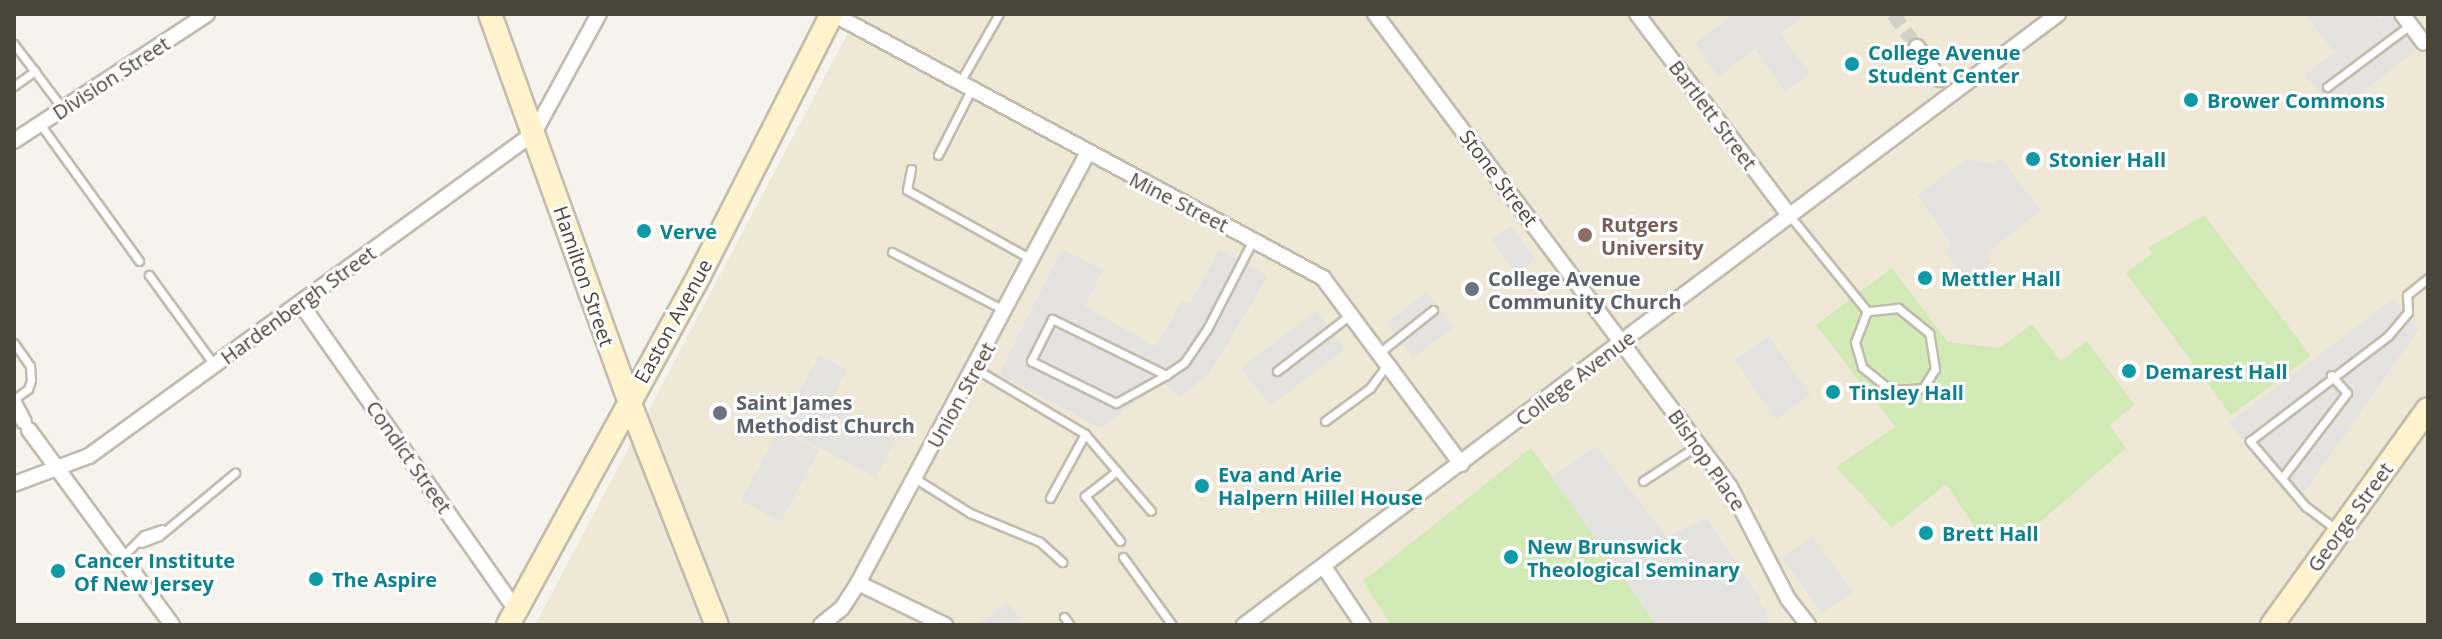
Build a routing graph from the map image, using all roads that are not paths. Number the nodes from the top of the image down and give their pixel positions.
1 (207, 14) edge
2 (490, 14) edge
3 (599, 14) edge
4 (832, 14) edge
5 (999, 14) edge
6 (1375, 14) edge
7 (1637, 14) edge
8 (2058, 14) edge
9 (2406, 20) edge
10 (2424, 43) dead end
11 (14, 44) edge
12 (1917, 47) tunnel mouth
13 (35, 71) junction
14 (1939, 79) dead end
15 (14, 86) edge
16 (965, 87) junction
17 (2327, 87) dead end
18 (63, 109) junction
19 (40, 124) junction
20 (534, 133) junction
21 (14, 141) edge
22 (938, 155) dead end
23 (1087, 155) junction
24 (911, 169) dead end
25 (1790, 216) junction
26 (1253, 240) junction
27 (892, 252) dead end
28 (1033, 260) junction
29 (139, 261) dead end
30 (149, 275) dead end
31 (2428, 278) edge
32 (301, 304) junction
33 (1433, 310) dead end
34 (1867, 311) junction
35 (1006, 312) junction
36 (1350, 315) junction
37 (1624, 341) junction
38 (14, 343) edge
39 (1383, 359) junction
40 (215, 366) junction
41 (976, 369) junction
42 (1277, 371) dead end
43 (1166, 375) junction
44 (2331, 375) junction
45 (14, 401) edge
46 (629, 401) junction
47 (2428, 409) edge
48 (1325, 421) dead end
49 (1085, 434) junction
50 (1698, 445) junction
51 (1461, 464) junction
52 (59, 471) junction
53 (1117, 471) junction
54 (235, 473) dead end
55 (2282, 478) junction
56 (916, 479) junction
57 (1643, 481) dead end
58 (14, 484) edge
59 (1050, 498) dead end
60 (1151, 511) dead end
61 (2339, 531) junction
62 (1120, 541) dead end
63 (122, 557) junction
64 (1123, 557) dead end
65 (1062, 562) dead end
66 (1324, 567) junction
67 (858, 583) junction
68 (1064, 617) dead end
69 (512, 618) edge
70 (172, 625) edge
71 (717, 625) edge
72 (821, 625) edge
73 (945, 625) edge
74 (1070, 625) edge
75 (1172, 625) edge
76 (1244, 625) edge
77 (1363, 625) edge
78 (1808, 625) edge
79 (2272, 625) edge

1 - 18 street, Division Street
2 - 20 street, Hamilton Street
3 - 20 street
4 - 16 street, Mine Street
4 - 46 street, Easton Avenue
5 - 16 lane
6 - 37 street, Stone Street
7 - 25 street, Bartlett Street
8 - 25 street, College Avenue
9 - 10 street
9 - 17 lane
11 - 13 lane
12 - 14 street
13 - 15 lane
13 - 18 lane
16 - 22 lane
16 - 23 street, Mine Street
18 - 19 street, Division Street
19 - 21 street, Division Street
19 - 29 lane
20 - 32 street, Hardenbergh Street
20 - 46 street, Hamilton Street
23 - 26 street, Mine Street
23 - 28 street, Union Street
24 - 28 lane
25 - 34 lane
25 - 37 street, College Avenue
26 - 36 street, Mine Street
26 - 43 lane
27 - 35 lane
28 - 35 street, Union Street
30 - 40 lane
31 - 44 lane
32 - 40 street, Hardenbergh Street
32 - 69 street, Condict Street
33 - 39 lane
34 - 34 lane
35 - 41 street, Union Street
36 - 39 street, Mine Street
36 - 42 lane
37 - 50 street, Bishop Place
37 - 51 street, College Avenue
38 - 45 lane
39 - 48 lane
39 - 51 street, Mine Street
40 - 52 street, Hardenbergh Street
41 - 49 lane
41 - 56 street, Union Street
43 - 43 lane
44 - 55 lane
44 - 55 lane
45 - 52 street
46 - 69 street, Easton Avenue
46 - 71 street, Hamilton Street
47 - 61 street, George Street
49 - 53 lane
49 - 59 lane
50 - 57 lane
50 - 78 street, Bishop Place
51 - 66 street, College Avenue
52 - 58 street, Hardenbergh Street
52 - 63 street
53 - 60 lane
53 - 62 lane
54 - 63 lane
55 - 61 lane
56 - 65 lane
56 - 67 street, Union Street
61 - 79 street, George Street
63 - 70 street
64 - 75 lane
66 - 76 street, College Avenue
66 - 77 street
67 - 72 street, Union Street
67 - 73 street
68 - 74 lane

